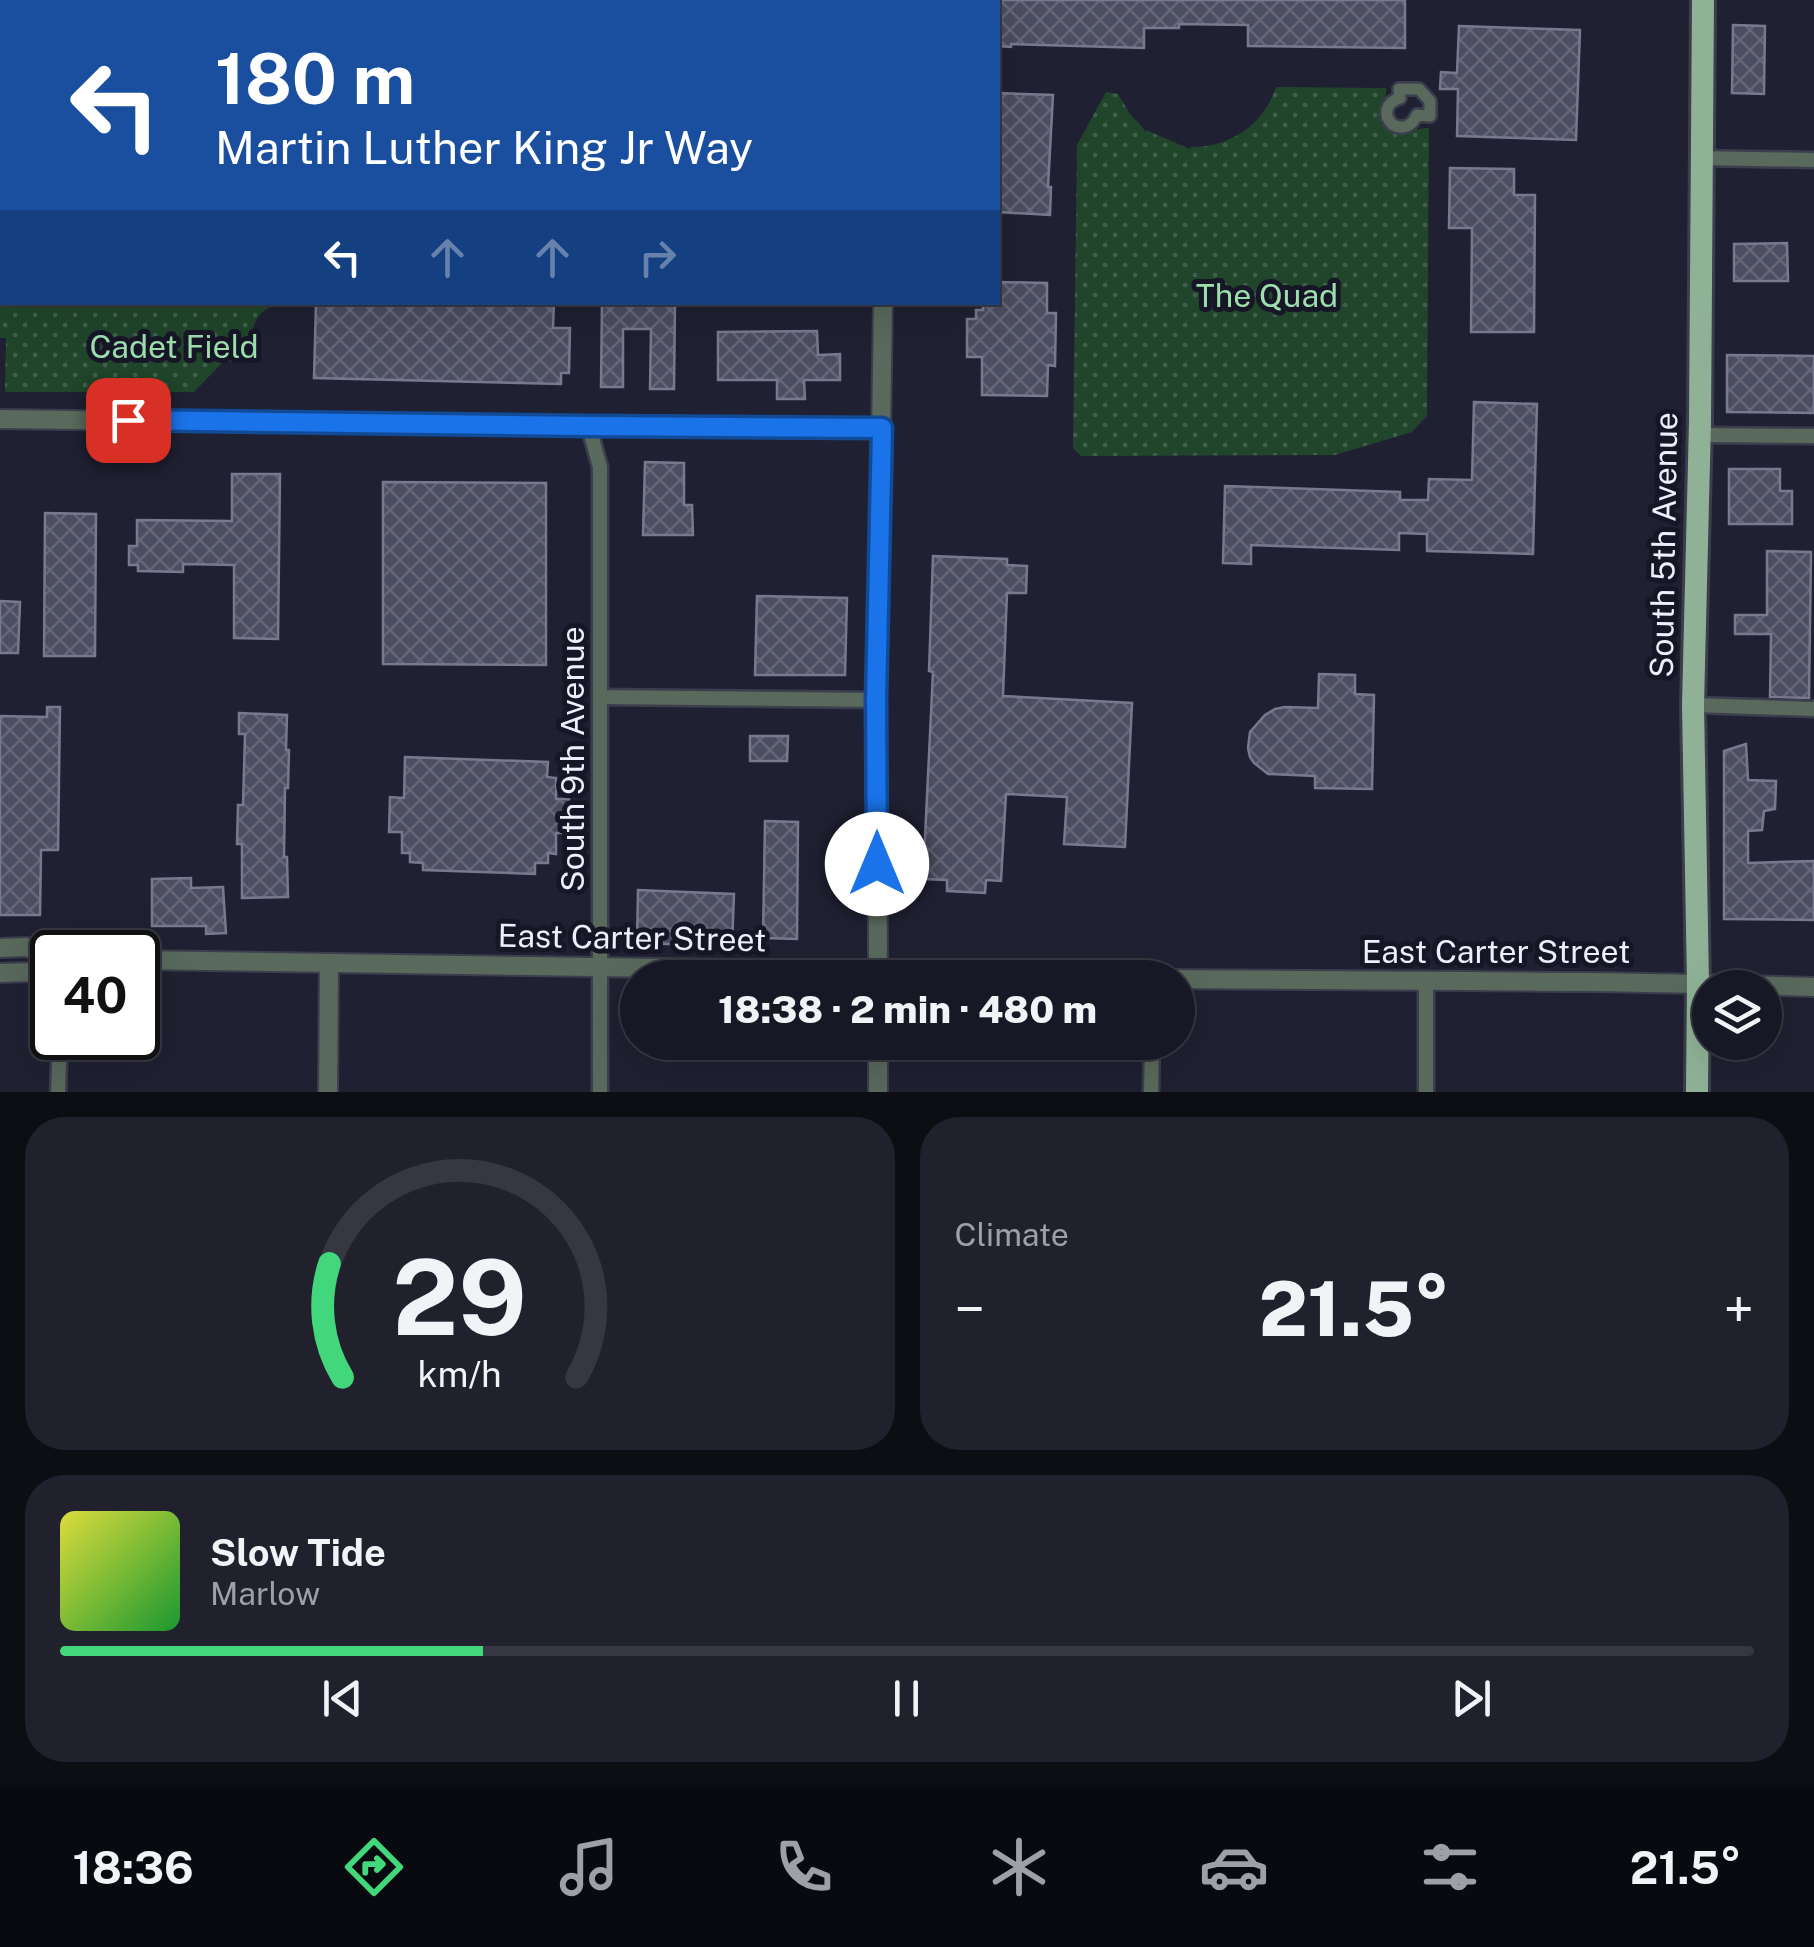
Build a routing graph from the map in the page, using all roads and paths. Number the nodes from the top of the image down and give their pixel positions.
1 (1703, 0) edge
2 (1701, 158) junction
3 (1814, 160) edge
4 (883, 305) edge
5 (0, 419) edge
6 (589, 426) junction
7 (882, 428) junction
8 (1700, 434) junction
9 (1814, 436) edge
10 (600, 696) junction
11 (876, 700) junction
12 (1692, 706) junction
13 (1814, 709) edge
14 (0, 948) edge
15 (30, 949) edge
16 (160, 960) edge
17 (878, 960) edge
18 (329, 964) junction
19 (602, 968) junction
20 (620, 968) edge
21 (1698, 970) edge
22 (30, 972) edge
23 (0, 973) edge
24 (1195, 979) edge
25 (1426, 982) junction
26 (1692, 983) edge
27 (1782, 986) edge
28 (1814, 987) edge
29 (59, 1060) edge
30 (878, 1060) edge
31 (1152, 1060) edge
32 (1697, 1060) edge
33 (58, 1092) edge
34 (328, 1092) edge
35 (600, 1092) edge
36 (878, 1092) edge
37 (1151, 1092) edge
38 (1426, 1092) edge
39 (1697, 1092) edge

1 - 2 main road, South 5th Avenue
2 - 3 street
2 - 8 main road, South 5th Avenue
4 - 7 street
5 - 6 street
6 - 7 street
6 - 10 street, South 9th Avenue
7 - 11 street
8 - 9 street
8 - 12 main road, South 5th Avenue
10 - 11 street
10 - 19 street, South 9th Avenue
11 - 17 street
12 - 13 street
12 - 21 main road, South 5th Avenue
14 - 15 street
16 - 18 street, East Carter Street
18 - 19 street, East Carter Street
18 - 34 street
19 - 20 street, East Carter Street
19 - 35 street, South 9th Avenue
22 - 23 street
24 - 25 street, East Carter Street
25 - 26 street, East Carter Street
25 - 38 street
27 - 28 street, East Carter Street
29 - 33 street
30 - 36 street
31 - 37 street
32 - 39 main road, South 5th Avenue

